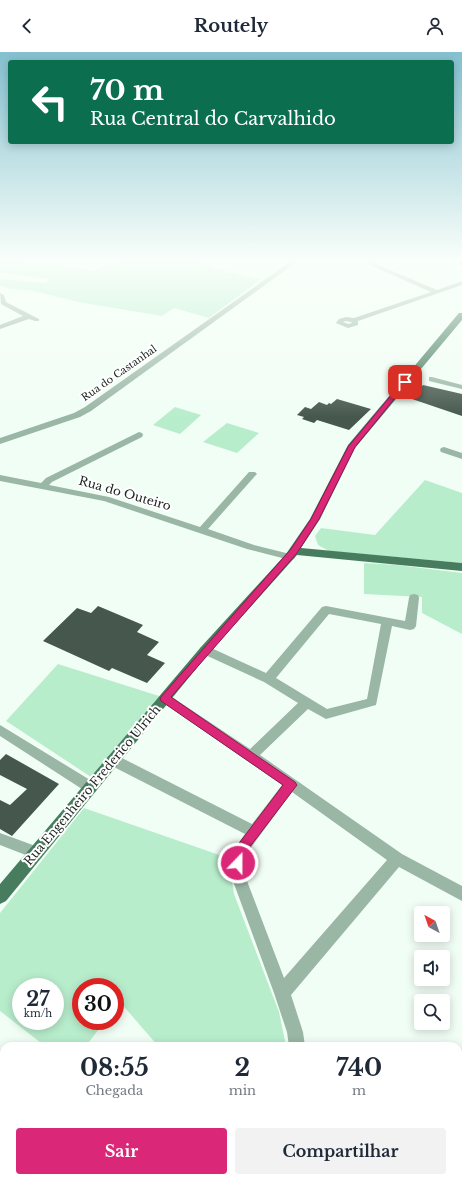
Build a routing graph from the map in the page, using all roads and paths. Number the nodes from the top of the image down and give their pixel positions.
1 (20, 312) edge
2 (225, 312) edge
3 (379, 312) edge
4 (462, 315) edge
5 (29, 316) junction
6 (37, 320) dead end
7 (354, 320) dead end
8 (0, 327) edge
9 (432, 379) dead end
10 (462, 387) edge
11 (138, 435) dead end
12 (0, 441) edge
13 (444, 450) dead end
14 (462, 456) edge
15 (252, 474) dead end
16 (0, 478) edge
17 (43, 486) junction
18 (202, 530) junction
19 (302, 540) junction
20 (320, 553) junction
21 (292, 554) junction
22 (384, 559) junction
23 (462, 568) edge
24 (414, 598) dead end
25 (387, 622) junction
26 (205, 650) junction
27 (268, 679) junction
28 (165, 698) junction
29 (307, 702) junction
30 (0, 730) edge
31 (251, 756) junction
32 (113, 760) junction
33 (291, 785) junction
34 (90, 787) junction
35 (255, 832) junction
36 (0, 839) edge
37 (36, 853) junction
38 (397, 860) junction
39 (462, 894) edge
40 (0, 896) edge
41 (282, 993) junction
42 (296, 1042) edge

1 - 5 street
2 - 12 street, Rua do Castanhal
3 - 7 street
4 - 19 main road, Rua Engenheiro Frederico Ulrich
5 - 6 street
5 - 8 street
9 - 10 street
11 - 17 street
13 - 14 street
15 - 18 street
16 - 17 street, Rua do Outeiro
17 - 18 street, Rua do Outeiro
18 - 21 street, Rua do Outeiro
19 - 20 main road
19 - 21 main road, Rua Engenheiro Frederico Ulrich
20 - 21 main road
20 - 22 main road
21 - 22 main road
21 - 26 main road, Rua Engenheiro Frederico Ulrich
22 - 23 main road
24 - 25 street
25 - 27 street
25 - 29 street
26 - 27 street
26 - 28 main road, Rua Engenheiro Frederico Ulrich
27 - 29 street
28 - 31 street
28 - 32 main road, Rua Engenheiro Frederico Ulrich
29 - 31 street
30 - 34 street
31 - 33 street
32 - 34 main road, Rua Engenheiro Frederico Ulrich
32 - 35 street
33 - 35 street
33 - 38 street
34 - 37 main road, Rua Engenheiro Frederico Ulrich
35 - 41 street
36 - 37 street
37 - 40 main road, Rua Engenheiro Frederico Ulrich
38 - 39 street
38 - 41 street
41 - 42 street

